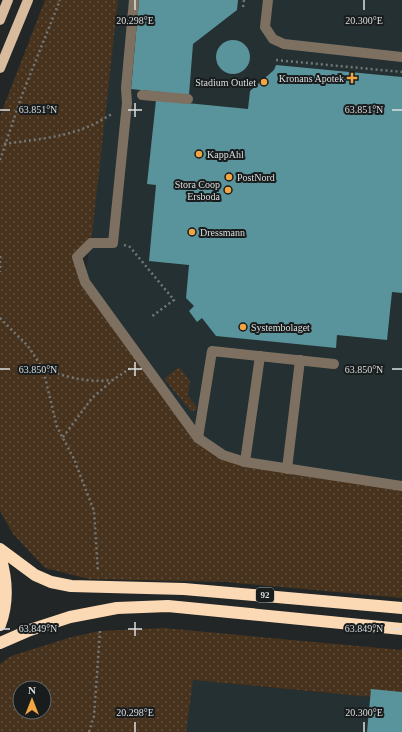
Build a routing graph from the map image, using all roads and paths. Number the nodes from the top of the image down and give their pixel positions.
1 (8, 0) edge
2 (28, 0) edge
3 (60, 0) edge
4 (134, 0) edge
5 (244, 0) edge
6 (268, 0) edge
7 (243, 7) dead end
8 (0, 20) edge
9 (402, 57) edge
10 (276, 60) dead end
11 (0, 68) edge
12 (402, 72) edge
13 (142, 95) dead end
14 (188, 99) dead end
15 (128, 103) junction
16 (4, 144) junction
17 (0, 160) edge
18 (113, 243) junction
19 (0, 256) edge
20 (0, 272) edge
21 (151, 317) dead end
22 (0, 318) edge
23 (260, 356) junction
24 (300, 360) junction
25 (142, 361) junction
26 (334, 364) dead end
27 (43, 369) junction
28 (113, 380) junction
29 (63, 437) junction
30 (198, 438) junction
31 (245, 462) junction
32 (287, 469) junction
33 (402, 486) edge
34 (0, 549) edge
35 (0, 556) edge
36 (98, 572) dead end
37 (402, 608) edge
38 (0, 625) edge
39 (402, 629) edge
40 (100, 631) dead end
41 (0, 643) edge
42 (89, 732) edge

1 - 8 main road
2 - 11 main road
3 - 16 path
4 - 15 street
5 - 7 path
6 - 9 street
10 - 12 path
13 - 14 street
15 - 16 path
15 - 18 street
16 - 17 path
18 - 21 path
18 - 25 street
19 - 20 path
22 - 27 path
23 - 24 street
23 - 30 street
23 - 31 street
24 - 26 street
24 - 32 street
25 - 28 path
25 - 30 street
27 - 28 path
27 - 29 path
28 - 29 path
29 - 36 path
30 - 31 street
31 - 32 street
32 - 33 street
34 - 37 highway, 92
35 - 38 highway
39 - 41 highway, 92
40 - 42 path

